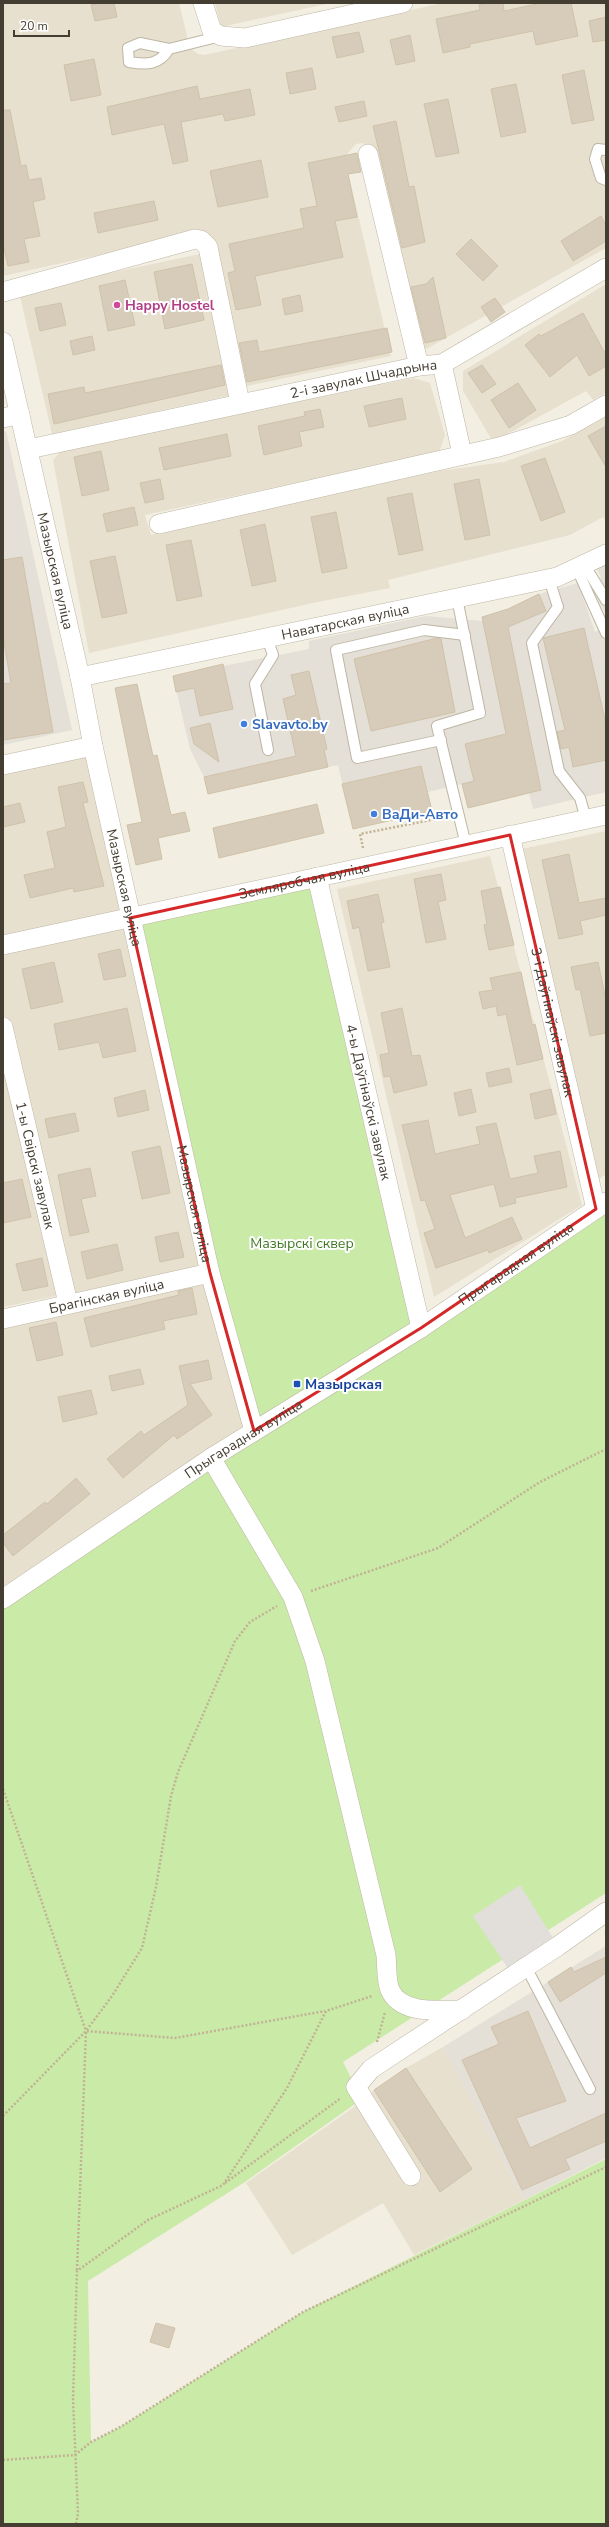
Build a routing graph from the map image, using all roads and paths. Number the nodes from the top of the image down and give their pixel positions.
1 (203, 3) edge
2 (403, 3) edge
3 (221, 36) junction
4 (169, 49) dead end
5 (606, 150) edge
6 (368, 154) dead end
7 (606, 180) edge
8 (606, 268) edge
9 (3, 292) edge
10 (3, 342) edge
11 (442, 364) junction
12 (419, 366) junction
13 (240, 403) junction
14 (606, 405) edge
15 (11, 416) edge
16 (29, 449) junction
17 (462, 454) junction
18 (159, 524) dead end
19 (606, 554) edge
20 (581, 567) junction
21 (550, 579) junction
22 (458, 598) junction
23 (606, 600) edge
24 (606, 633) edge
25 (465, 635) junction
26 (266, 638) junction
27 (80, 677) junction
28 (441, 740) junction
29 (93, 746) junction
30 (268, 750) dead end
31 (3, 765) edge
32 (606, 815) edge
33 (586, 819) junction
34 (510, 835) junction
35 (466, 845) junction
36 (317, 877) junction
37 (130, 918) junction
38 (3, 945) edge
39 (3, 1027) edge
40 (601, 1205) edge
41 (210, 1273) junction
42 (68, 1303) junction
43 (3, 1319) edge
44 (421, 1328) junction
45 (254, 1431) junction
46 (606, 1449) edge
47 (211, 1458) junction
48 (293, 1597) junction
49 (3, 1600) edge
50 (3, 1789) edge
51 (606, 1912) edge
52 (526, 1967) junction
53 (390, 1990) junction
54 (462, 2010) junction
55 (326, 2011) junction
56 (86, 2031) junction
57 (371, 2070) junction
58 (356, 2087) junction
59 (590, 2089) dead end
60 (3, 2116) edge
61 (606, 2167) edge
62 (411, 2176) dead end
63 (222, 2185) junction
64 (77, 2271) junction
65 (75, 2455) junction
66 (3, 2460) edge
67 (76, 2524) edge

1 - 3 street
2 - 3 street
3 - 4 lane
5 - 7 lane
6 - 12 street
8 - 11 street, 2-і завулак Шчадрына
9 - 13 street
10 - 15 street, Мазырская вуліца
11 - 12 street, 2-і завулак Шчадрына
11 - 17 street
12 - 13 street, 2-і завулак Шчадрына
13 - 16 street, 2-і завулак Шчадрына
14 - 17 street
15 - 16 street, Мазырская вуліца
16 - 27 street, Мазырская вуліца
17 - 18 street
19 - 20 street, Наватарская вуліца
20 - 21 street, Наватарская вуліца
20 - 23 lane
20 - 24 lane
21 - 22 street, Наватарская вуліца
21 - 33 lane
22 - 25 lane
22 - 26 street, Наватарская вуліца
25 - 28 lane
25 - 28 lane
26 - 27 street, Наватарская вуліца
26 - 30 lane
27 - 29 street, Мазырская вуліца
28 - 35 lane
29 - 31 street
29 - 37 street, Мазырская вуліца
32 - 33 street, Земляробчая вуліца
33 - 34 street, Земляробчая вуліца
34 - 35 street, Земляробчая вуліца
34 - 40 street, 3-і Даўгінаўскі завулак
35 - 36 street, Земляробчая вуліца
36 - 37 street, Земляробчая вуліца
36 - 44 street, 4-ы Даўгінаўскі завулак
37 - 38 street, Земляробчая вуліца
37 - 41 street, Мазырская вуліца
39 - 42 street, 1-ы Свірскі завулак
40 - 44 street, Прыгарадная вуліца
41 - 42 street, Брагінская вуліца
41 - 45 street, Мазырская вуліца
42 - 43 street, Брагінская вуліца
44 - 45 street, Прыгарадная вуліца
45 - 47 street, Прыгарадная вуліца
46 - 48 path
47 - 48 street
47 - 49 street, Прыгарадная вуліца
48 - 53 street
48 - 56 path
50 - 56 path
51 - 52 street
52 - 54 street
52 - 59 lane
53 - 54 street
53 - 55 path
53 - 57 path
54 - 57 street
55 - 56 path
55 - 63 path
56 - 60 path
56 - 64 path
57 - 58 street
58 - 62 street
58 - 63 path
61 - 65 path
63 - 64 path
64 - 65 path
65 - 66 path
65 - 67 path

